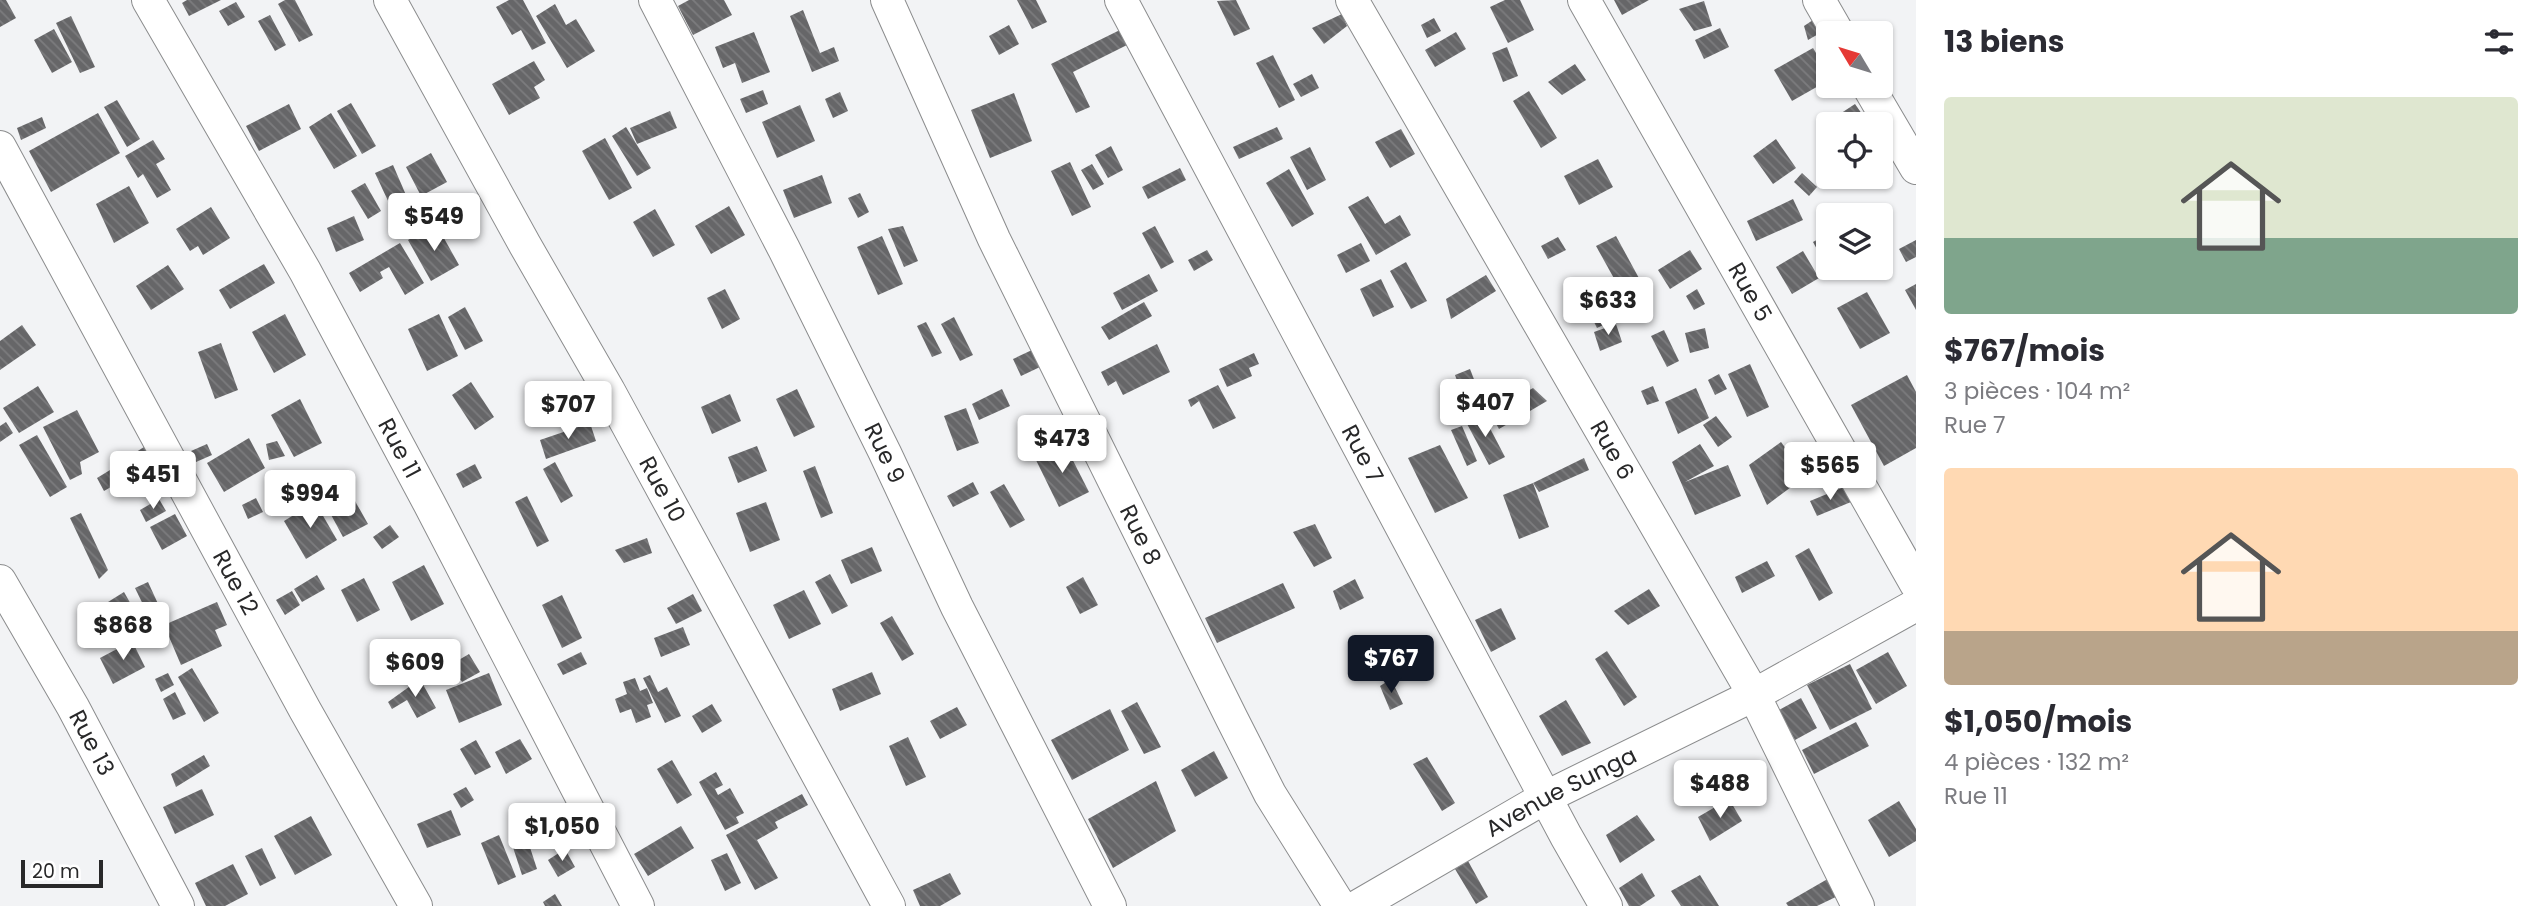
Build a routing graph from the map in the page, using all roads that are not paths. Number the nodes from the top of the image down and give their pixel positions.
1 (148, 0) edge
2 (390, 0) edge
3 (655, 0) edge
4 (887, 0) edge
5 (1121, 0) edge
6 (1352, 0) edge
7 (1584, 0) edge
8 (1819, 0) edge
9 (1831, 21) edge
10 (1875, 98) edge
11 (0, 147) edge
12 (1916, 169) edge
13 (0, 581) edge
14 (1916, 584) edge
15 (1916, 605) edge
16 (1754, 695) junction
17 (1546, 797) junction
18 (178, 906) edge
19 (416, 906) edge
20 (638, 906) edge
21 (889, 906) edge
22 (1110, 906) edge
23 (1340, 906) edge
24 (1358, 906) edge
25 (1606, 906) edge
26 (1858, 906) edge

1 - 20 street, Rue 11
2 - 21 street, Rue 10
3 - 22 street, Rue 9
4 - 23 street, Rue 8
5 - 17 street, Rue 7
6 - 16 street, Rue 6
7 - 14 street, Rue 5
8 - 9 street
10 - 12 street
11 - 19 street, Rue 12
13 - 18 street, Rue 13
15 - 16 street, Avenue Sunga
16 - 17 street, Avenue Sunga
16 - 26 street, Rue 6
17 - 24 street, Avenue Sunga
17 - 25 street, Rue 7

